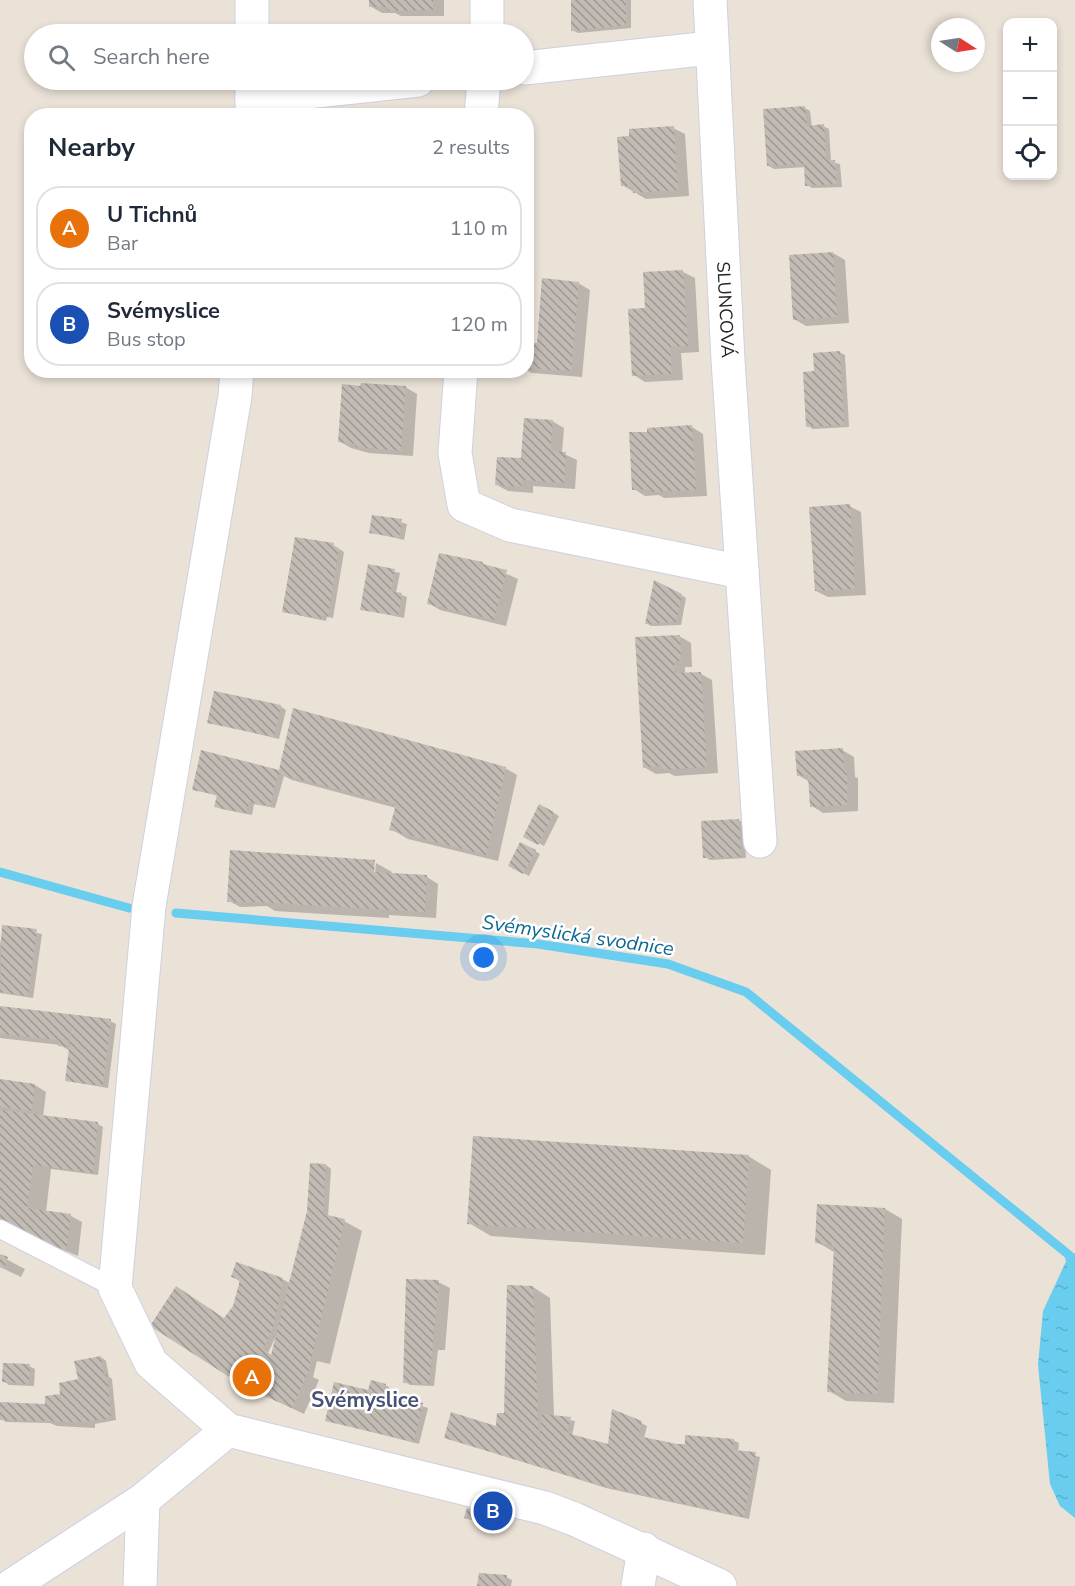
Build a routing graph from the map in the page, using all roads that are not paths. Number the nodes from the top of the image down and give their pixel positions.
1 (252, 0) edge
2 (487, 0) edge
3 (710, 0) edge
4 (252, 24) edge
5 (487, 24) edge
6 (711, 48) junction
7 (534, 67) edge
8 (326, 90) edge
9 (483, 90) edge
10 (252, 98) edge
11 (482, 108) edge
12 (236, 378) edge
13 (460, 378) edge
14 (741, 572) junction
15 (760, 841) dead end
16 (0, 1229) edge
17 (115, 1288) junction
18 (228, 1430) junction
19 (143, 1500) junction
20 (644, 1550) junction
21 (11, 1586) edge
22 (140, 1586) edge
23 (638, 1586) edge
24 (720, 1586) edge

1 - 4 street
2 - 5 street
3 - 6 street, SLUNCOVÁ
6 - 7 street
6 - 14 street, SLUNCOVÁ
8 - 10 street
9 - 11 street
12 - 17 street
13 - 14 street
14 - 15 street, SLUNCOVÁ
16 - 17 lane
17 - 18 street
18 - 19 street
18 - 20 street
19 - 21 street
19 - 22 street
20 - 23 street
20 - 24 street

